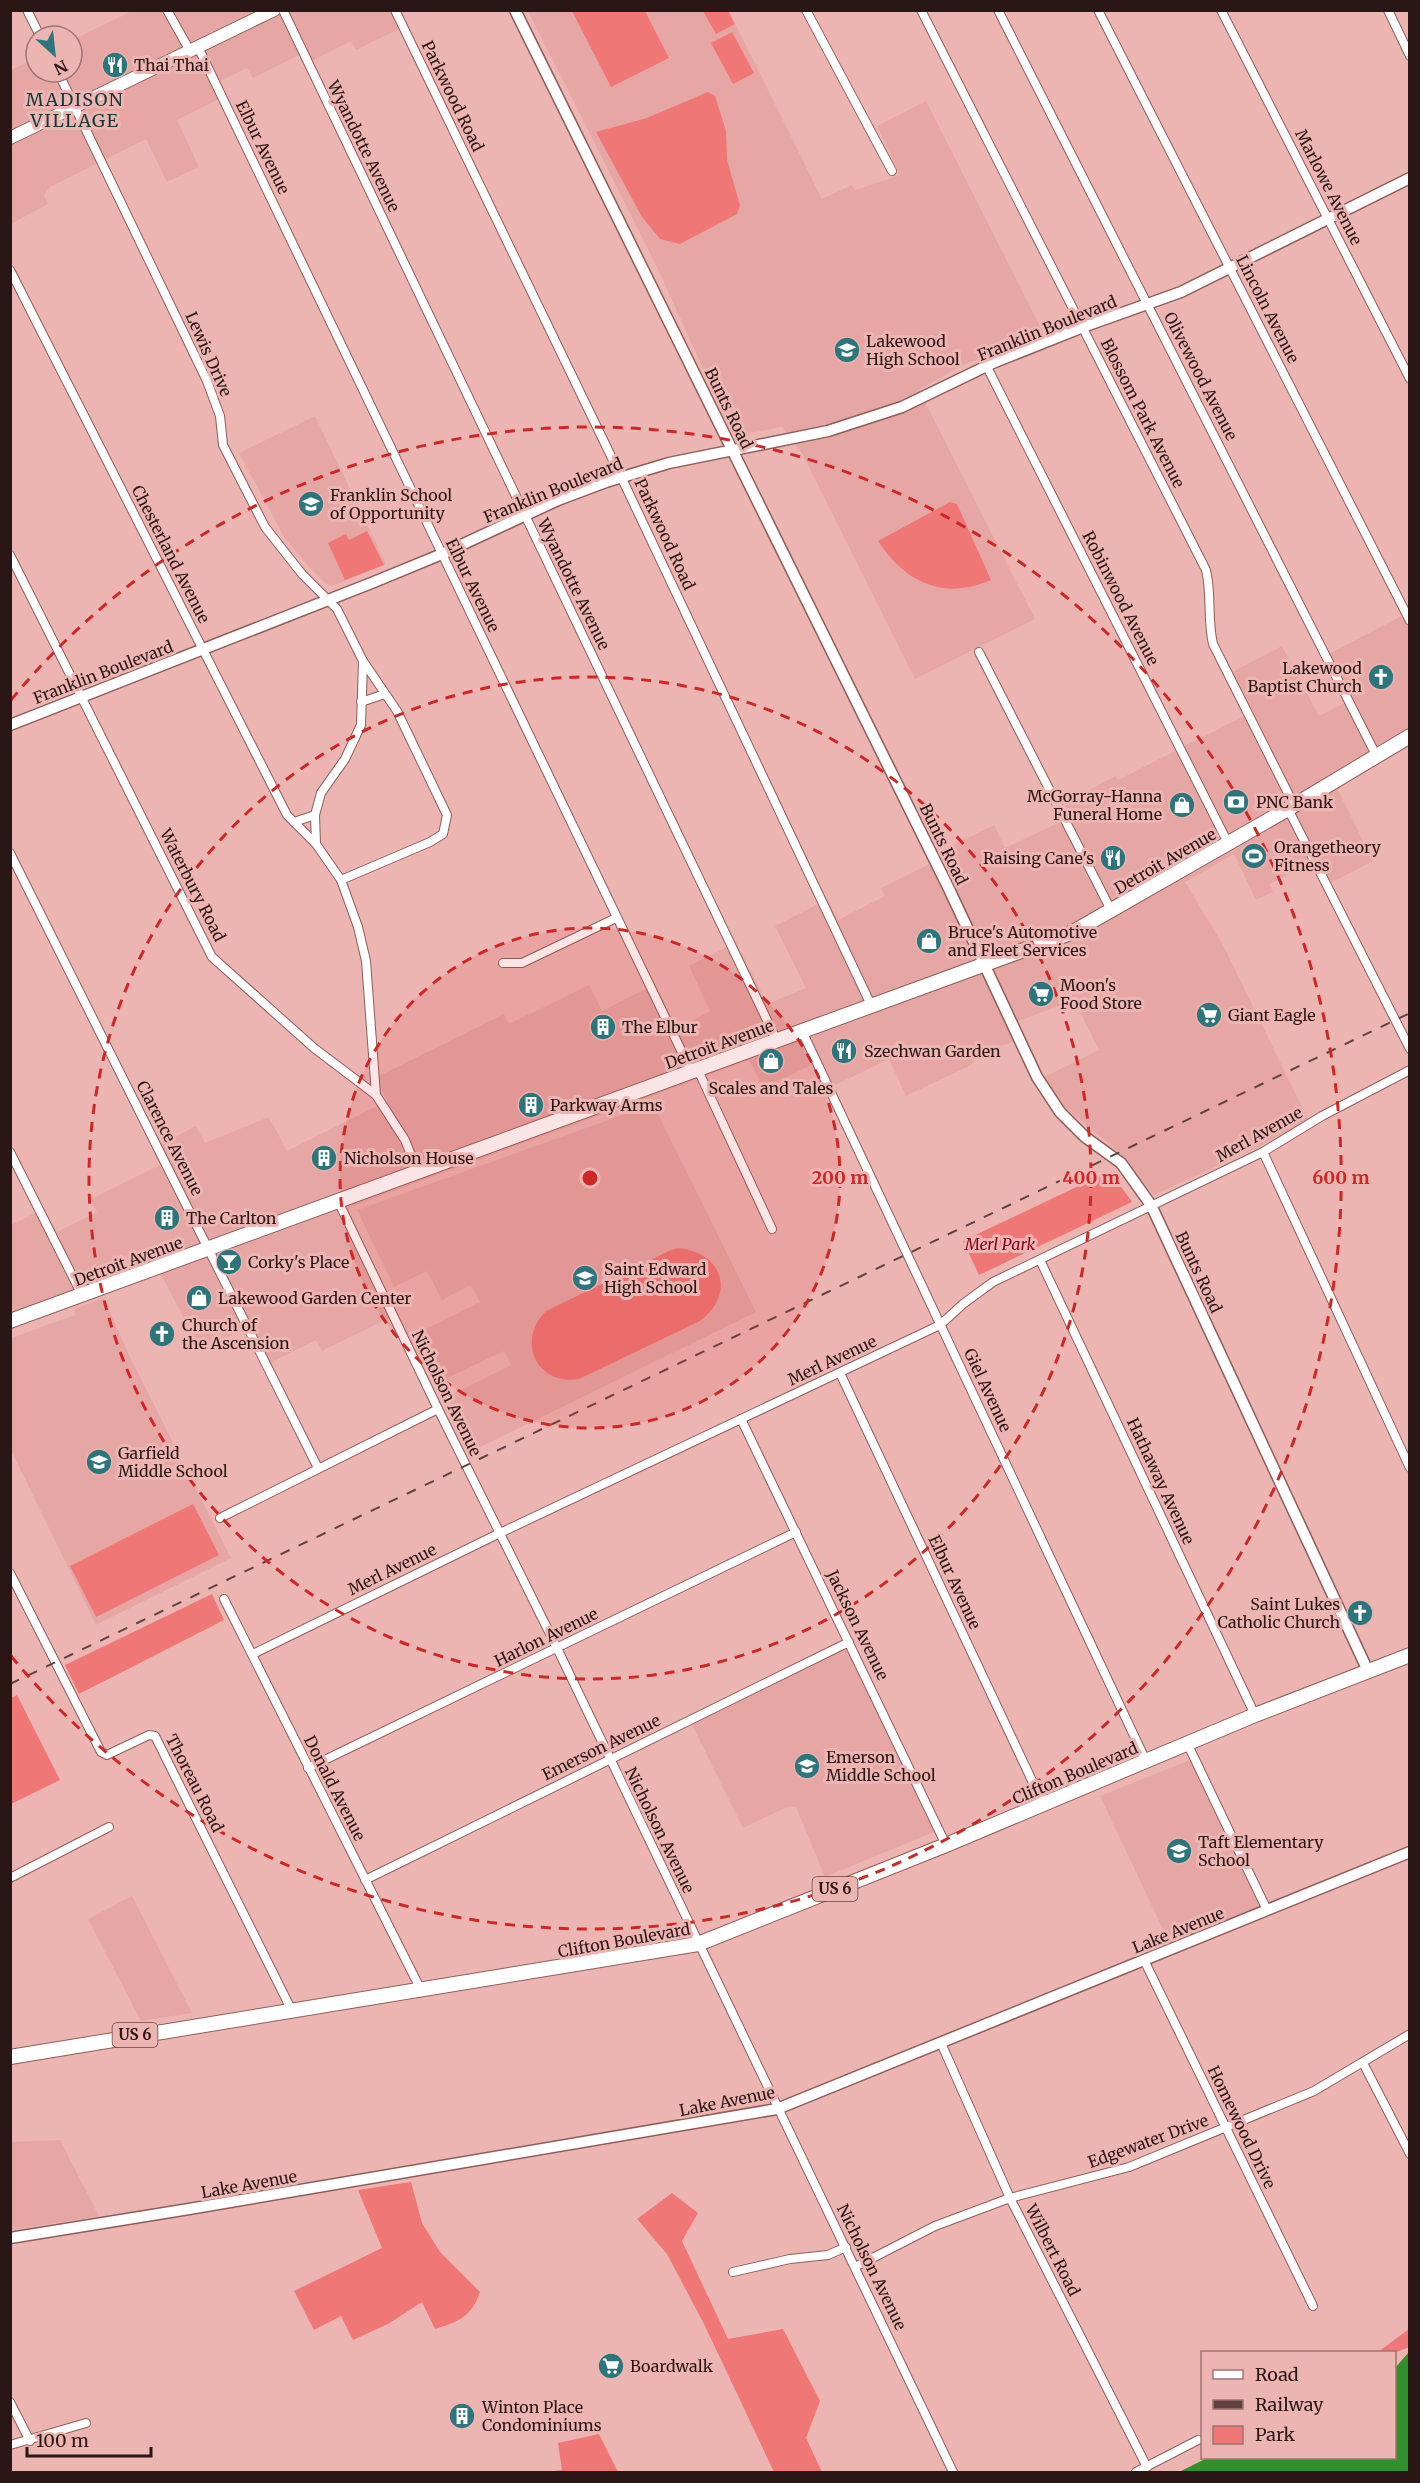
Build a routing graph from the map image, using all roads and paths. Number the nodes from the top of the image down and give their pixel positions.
1 (27, 10) edge
2 (167, 10) edge
3 (274, 10) edge
4 (283, 10) edge
5 (395, 10) edge
6 (515, 10) edge
7 (806, 10) edge
8 (921, 10) edge
9 (998, 10) edge
10 (1098, 10) edge
11 (1221, 10) edge
12 (1388, 10) edge
13 (34, 24) edge
14 (194, 49) junction
15 (1410, 56) edge
16 (63, 84) edge
17 (75, 107) junction
18 (10, 138) edge
19 (892, 171) dead end
20 (1410, 178) edge
21 (1328, 219) junction
22 (1231, 268) junction
23 (10, 270) edge
24 (1148, 304) junction
25 (1083, 327) junction
26 (987, 367) junction
27 (1410, 379) edge
28 (733, 450) junction
29 (621, 477) junction
30 (524, 516) junction
31 (442, 554) junction
32 (10, 555) edge
33 (329, 600) junction
34 (1410, 621) edge
35 (202, 650) junction
36 (979, 652) dead end
37 (363, 661) junction
38 (385, 694) junction
39 (82, 697) junction
40 (361, 702) junction
41 (10, 725) edge
42 (1410, 736) edge
43 (1376, 755) junction
44 (1291, 807) junction
45 (315, 815) junction
46 (294, 822) junction
47 (1228, 843) junction
48 (316, 844) junction
49 (10, 854) edge
50 (341, 880) junction
51 (1111, 910) junction
52 (616, 918) junction
53 (503, 963) dead end
54 (985, 965) junction
55 (872, 1007) junction
56 (802, 1031) junction
57 (777, 1041) junction
58 (1410, 1049) edge
59 (694, 1070) junction
60 (1410, 1070) edge
61 (376, 1095) junction
62 (10, 1152) edge
63 (1263, 1152) junction
64 (418, 1173) junction
65 (338, 1201) junction
66 (1151, 1205) junction
67 (772, 1229) dead end
68 (209, 1249) junction
69 (1040, 1260) junction
70 (82, 1295) junction
71 (10, 1321) edge
72 (940, 1325) junction
73 (840, 1373) junction
74 (438, 1409) junction
75 (741, 1419) junction
76 (318, 1467) junction
77 (1410, 1468) edge
78 (220, 1518) dead end
79 (796, 1532) junction
80 (501, 1533) junction
81 (10, 1573) edge
82 (224, 1599) dead end
83 (849, 1642) junction
84 (557, 1648) junction
85 (252, 1654) junction
86 (1410, 1655) edge
87 (1368, 1671) junction
88 (1255, 1715) junction
89 (1188, 1744) junction
90 (609, 1760) junction
91 (1146, 1761) junction
92 (308, 1768) junction
93 (1043, 1804) junction
94 (109, 1827) dead end
95 (946, 1845) junction
96 (1410, 1852) edge
97 (10, 1878) edge
98 (365, 1880) junction
99 (1267, 1910) junction
100 (698, 1944) junction
101 (1144, 1960) junction
102 (421, 1990) junction
103 (292, 2011) junction
104 (1410, 2034) edge
105 (941, 2043) junction
106 (10, 2057) edge
107 (1364, 2063) junction
108 (777, 2109) junction
109 (1226, 2128) junction
110 (1410, 2154) edge
111 (1010, 2198) junction
112 (10, 2238) edge
113 (846, 2247) junction
114 (855, 2267) junction
115 (733, 2272) dead end
116 (1313, 2306) dead end
117 (10, 2402) edge
118 (86, 2422) dead end
119 (1198, 2440) dead end
120 (30, 2441) junction
121 (10, 2445) edge
122 (1148, 2467) junction
123 (953, 2472) edge
124 (1136, 2472) edge

1 - 13 street
2 - 14 street, Elbur Avenue
3 - 14 main road
4 - 30 street, Wyandotte Avenue
5 - 29 street, Parkwood Road
6 - 28 street, Bunts Road
7 - 19 street
8 - 25 street, Blossom Park Avenue
9 - 24 street, Olivewood Avenue
10 - 22 street, Lincoln Avenue
11 - 21 street, Marlowe Avenue
12 - 15 street
14 - 17 main road
14 - 31 street, Elbur Avenue
16 - 17 street, Lewis Drive
17 - 18 main road
17 - 33 street, Lewis Drive
20 - 21 street, Franklin Boulevard
21 - 22 street, Franklin Boulevard
21 - 27 street, Marlowe Avenue
22 - 24 street, Franklin Boulevard
22 - 34 street, Lincoln Avenue
23 - 35 street, Chesterland Avenue
24 - 25 street, Franklin Boulevard
24 - 43 street, Olivewood Avenue
25 - 26 street, Franklin Boulevard
25 - 44 street, Blossom Park Avenue
26 - 28 street, Franklin Boulevard
26 - 47 street, Robinwood Avenue
28 - 29 street, Franklin Boulevard
28 - 54 street, Bunts Road
29 - 30 street, Franklin Boulevard
29 - 55 street, Parkwood Road
30 - 31 street, Franklin Boulevard
30 - 57 street, Wyandotte Avenue
31 - 33 street, Franklin Boulevard
31 - 52 street, Elbur Avenue
32 - 39 street, Waterbury Road
33 - 35 street, Franklin Boulevard
33 - 37 street, Lewis Drive
35 - 39 street, Franklin Boulevard
35 - 46 street, Chesterland Avenue
36 - 51 street
37 - 38 street
37 - 40 street, Lewis Drive
38 - 40 street
38 - 50 street
39 - 41 street, Franklin Boulevard
39 - 61 street, Waterbury Road
40 - 45 street, Lewis Drive
42 - 43 main road, Detroit Avenue
43 - 44 main road, Detroit Avenue
44 - 47 main road, Detroit Avenue
44 - 58 street, Blossom Park Avenue
45 - 46 street
45 - 48 street, Lewis Drive
46 - 48 street, Chesterland Avenue
47 - 51 main road, Detroit Avenue
48 - 50 street
49 - 68 street, Clarence Avenue
50 - 61 street
51 - 54 main road, Detroit Avenue
52 - 53 street
52 - 59 street, Elbur Avenue
54 - 55 main road, Detroit Avenue
54 - 66 street, Bunts Road
55 - 56 main road, Detroit Avenue
56 - 57 main road, Detroit Avenue
56 - 72 street, Giel Avenue
57 - 59 main road, Detroit Avenue
59 - 64 main road, Detroit Avenue
59 - 67 street, Elbur Avenue
60 - 63 street, Merl Avenue
61 - 64 street, Waterbury Road
62 - 70 street
63 - 66 street, Merl Avenue
63 - 77 street
64 - 65 main road, Detroit Avenue
65 - 68 main road, Detroit Avenue
65 - 74 street, Nicholson Avenue
66 - 69 street, Merl Avenue
66 - 87 street, Bunts Road
68 - 70 main road, Detroit Avenue
68 - 76 street, Clarence Avenue
69 - 72 street, Merl Avenue
69 - 88 street, Hathaway Avenue
70 - 71 main road, Detroit Avenue
72 - 73 street, Merl Avenue
72 - 91 street, Giel Avenue
73 - 75 street, Merl Avenue
73 - 93 street, Elbur Avenue
74 - 76 street
74 - 80 street, Nicholson Avenue
75 - 79 street, Jackson Avenue
75 - 80 street, Merl Avenue
76 - 78 street
79 - 83 street, Jackson Avenue
79 - 84 street, Harlon Avenue
80 - 84 street, Nicholson Avenue
80 - 85 street, Merl Avenue
81 - 103 street, Thoreau Road
82 - 85 street, Donald Avenue
83 - 90 street, Emerson Avenue
83 - 95 street, Jackson Avenue
84 - 90 street, Nicholson Avenue
84 - 92 street, Harlon Avenue
85 - 92 street, Donald Avenue
86 - 87 main road, Clifton Boulevard / US 6
87 - 88 main road, Clifton Boulevard / US 6
88 - 89 main road, Clifton Boulevard / US 6
89 - 91 main road, Clifton Boulevard / US 6
89 - 99 street
90 - 98 street, Emerson Avenue
90 - 100 street, Nicholson Avenue
91 - 93 main road, Clifton Boulevard / US 6
92 - 98 street, Donald Avenue
93 - 95 main road, Clifton Boulevard / US 6
94 - 97 street
95 - 100 main road, Clifton Boulevard / US 6
96 - 99 street, Lake Avenue
98 - 102 street, Donald Avenue
99 - 101 street, Lake Avenue
100 - 102 main road, Clifton Boulevard / US 6
100 - 108 street, Nicholson Avenue
101 - 105 street, Lake Avenue
101 - 109 street, Homewood Drive
102 - 103 main road, Clifton Boulevard / US 6
103 - 106 main road, Clifton Boulevard / US 6
104 - 107 street, Edgewater Drive
105 - 108 street, Lake Avenue
105 - 111 street, Wilbert Road
107 - 109 street, Edgewater Drive
107 - 110 street
108 - 112 street, Lake Avenue
108 - 113 street, Nicholson Avenue
109 - 111 street, Edgewater Drive
109 - 116 street, Homewood Drive
111 - 114 street, Edgewater Drive
111 - 122 street, Wilbert Road
113 - 114 street, Nicholson Avenue
113 - 115 street
114 - 123 street, Nicholson Avenue
117 - 120 street
118 - 120 street
119 - 122 street
120 - 121 street
122 - 124 street

